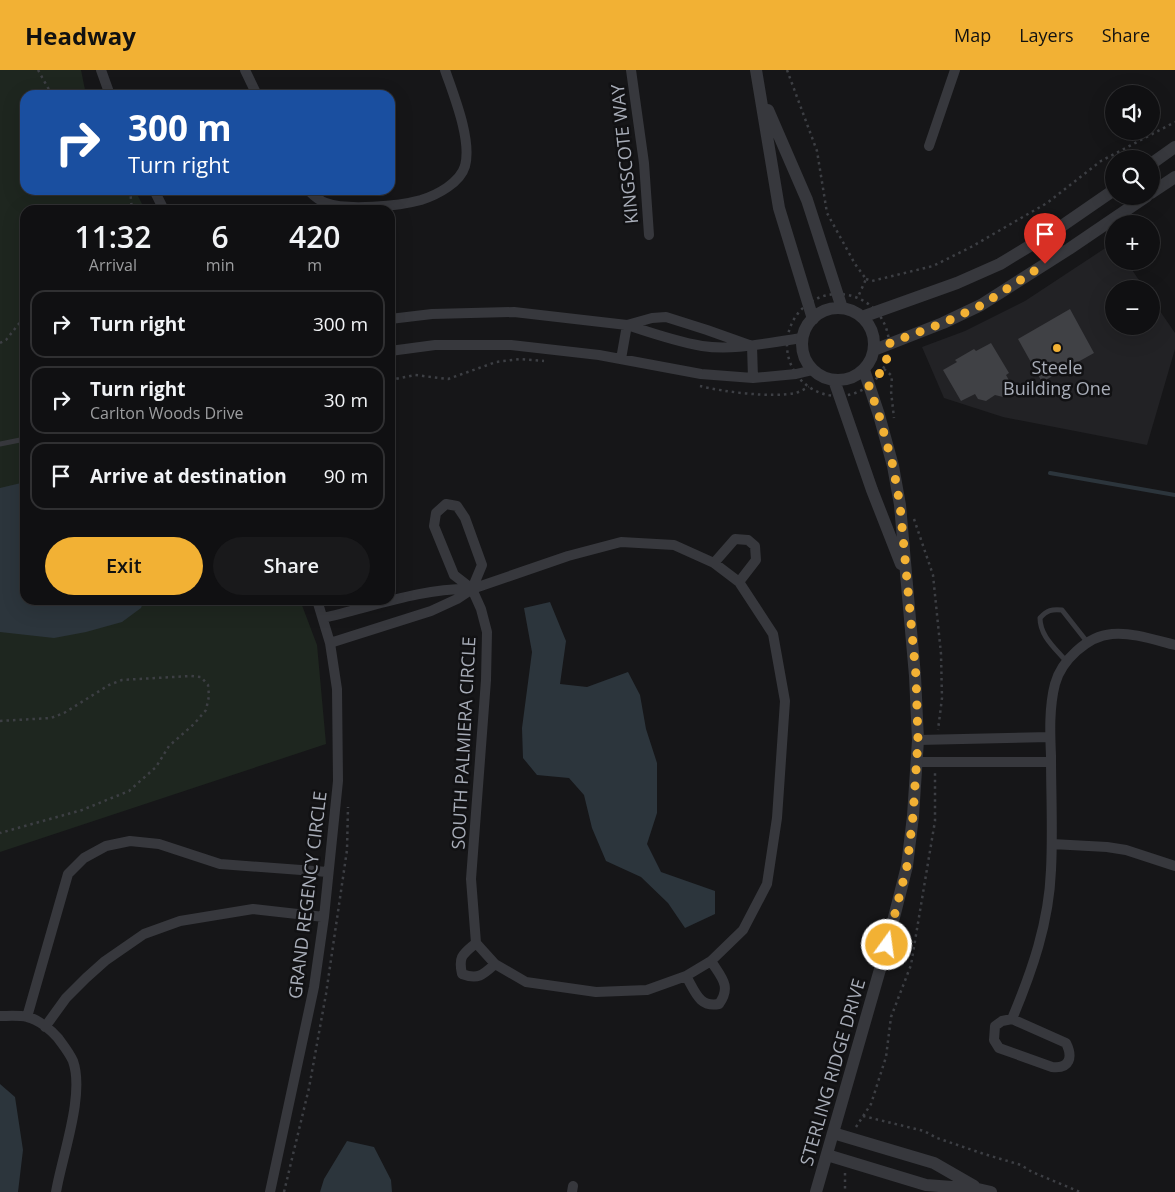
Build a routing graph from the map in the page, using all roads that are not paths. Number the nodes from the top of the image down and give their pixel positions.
1 (101, 70) edge
2 (245, 70) edge
3 (445, 70) edge
4 (631, 70) edge
5 (756, 70) edge
6 (955, 70) edge
7 (108, 90) edge
8 (255, 90) edge
9 (761, 94) junction
10 (929, 146) dead end
11 (1175, 147) edge
12 (1160, 158) edge
13 (1175, 177) edge
14 (1160, 187) edge
15 (315, 195) edge
16 (1105, 196) edge
17 (339, 205) edge
18 (382, 205) edge
19 (1134, 205) edge
20 (1056, 230) junction
21 (649, 235) dead end
22 (1069, 249) junction
23 (842, 308) junction
24 (862, 317) junction
25 (395, 318) edge
26 (813, 319) junction
27 (627, 325) junction
28 (803, 338) junction
29 (752, 346) junction
30 (395, 350) edge
31 (874, 350) junction
32 (621, 359) junction
33 (813, 370) junction
34 (864, 370) junction
35 (753, 378) junction
36 (834, 380) junction
37 (20, 440) edge
38 (0, 444) edge
39 (714, 563) junction
40 (906, 575) junction
41 (738, 582) junction
42 (472, 589) junction
43 (395, 601) edge
44 (319, 605) edge
45 (377, 605) edge
46 (323, 618) junction
47 (330, 643) junction
48 (1088, 644) junction
49 (1175, 645) edge
50 (1066, 661) junction
51 (1050, 737) junction
52 (918, 740) junction
53 (917, 762) junction
54 (1051, 762) junction
55 (1052, 844) junction
56 (1175, 866) edge
57 (328, 872) junction
58 (324, 917) junction
59 (476, 943) junction
60 (711, 961) junction
61 (495, 964) junction
62 (686, 976) junction
63 (0, 1016) edge
64 (27, 1017) junction
65 (1012, 1019) junction
66 (45, 1027) junction
67 (833, 1132) junction
68 (827, 1155) junction
69 (985, 1190) edge
70 (56, 1192) edge
71 (270, 1192) edge
72 (816, 1192) edge

1 - 7 street
2 - 8 street
3 - 18 street
4 - 21 street, KINGSCOTE WAY
5 - 9 street
6 - 10 street
9 - 23 street
9 - 26 street
11 - 12 street
13 - 14 street
15 - 17 street
16 - 20 street
19 - 22 street
20 - 22 street
20 - 24 street
22 - 31 street
23 - 24 street
23 - 26 street
24 - 31 street
25 - 27 street
26 - 28 street
27 - 29 street
27 - 29 street
27 - 32 street
28 - 29 street
28 - 33 street
29 - 35 street
30 - 32 street
31 - 34 street
32 - 35 street
33 - 35 street
33 - 36 street
34 - 36 street
34 - 40 street, STERLING RIDGE DRIVE
36 - 40 street, STERLING RIDGE DRIVE
37 - 38 lane
39 - 41 street
39 - 41 street
39 - 42 street
40 - 52 street, STERLING RIDGE DRIVE
41 - 60 street
42 - 42 street
42 - 43 street
42 - 47 street
42 - 59 street, SOUTH PALMIERA CIRCLE
44 - 46 street, GRAND REGENCY CIRCLE
45 - 46 street
46 - 47 street, GRAND REGENCY CIRCLE
47 - 57 street, GRAND REGENCY CIRCLE
48 - 49 street
48 - 50 street
48 - 50 lane
50 - 51 street
51 - 52 street
51 - 54 street
52 - 53 street, STERLING RIDGE DRIVE
53 - 54 street
53 - 67 street, STERLING RIDGE DRIVE
54 - 55 street
55 - 56 street
55 - 65 street
57 - 58 street, GRAND REGENCY CIRCLE
57 - 64 street
58 - 66 street
58 - 71 street, GRAND REGENCY CIRCLE
59 - 61 street
59 - 61 street
60 - 62 street
60 - 62 street
61 - 62 street
63 - 64 street
64 - 66 street
65 - 65 street
66 - 70 street
67 - 68 street, STERLING RIDGE DRIVE
67 - 69 street
68 - 69 street
68 - 72 street, STERLING RIDGE DRIVE

